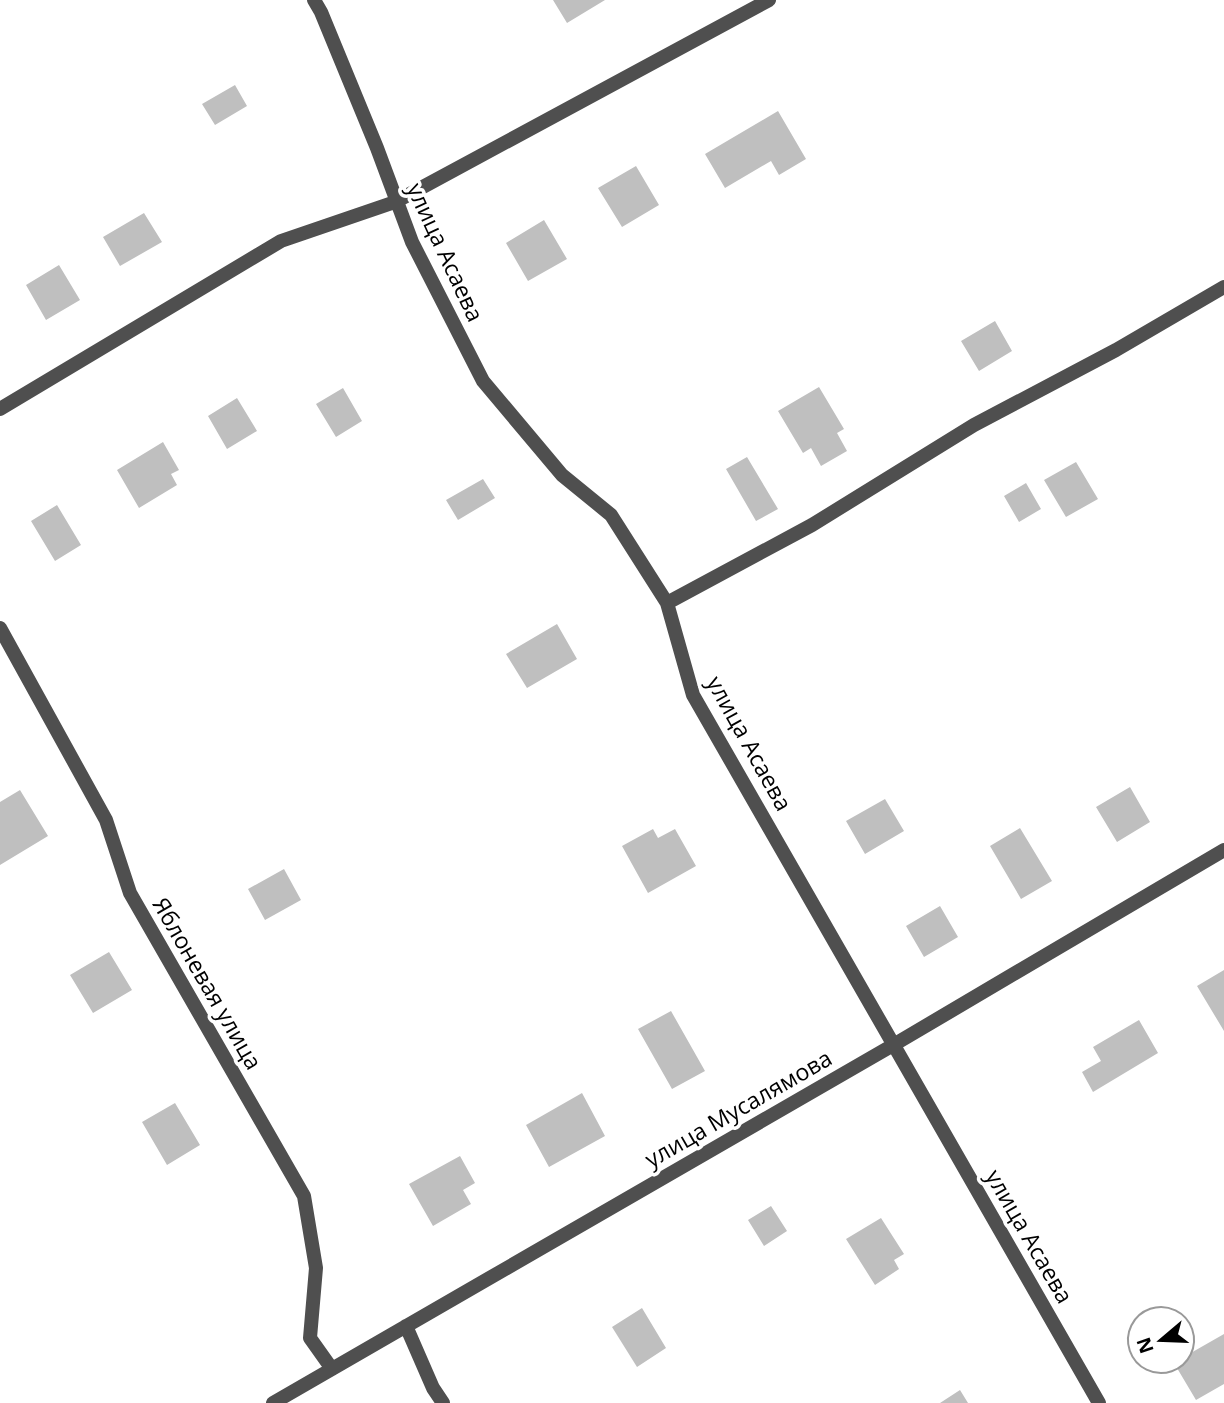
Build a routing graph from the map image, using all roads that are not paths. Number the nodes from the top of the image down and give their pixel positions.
1 (314, 0) edge
2 (769, 0) edge
3 (396, 202) junction
4 (1224, 288) edge
5 (0, 409) edge
6 (667, 603) junction
7 (0, 628) edge
8 (1224, 850) edge
9 (895, 1044) junction
10 (406, 1326) junction
11 (332, 1369) junction
12 (274, 1403) edge
13 (443, 1403) edge
14 (1099, 1403) edge

1 - 3 street, улица Асаева
2 - 3 street
3 - 5 street
3 - 6 street, улица Асаева
4 - 6 street
6 - 9 street, улица Асаева
7 - 11 street, Яблоневая улица
8 - 9 street, улица Мусалямова
9 - 10 street, улица Мусалямова
9 - 14 street, улица Асаева
10 - 11 street, улица Мусалямова
10 - 13 street
11 - 12 street, улица Мусалямова

